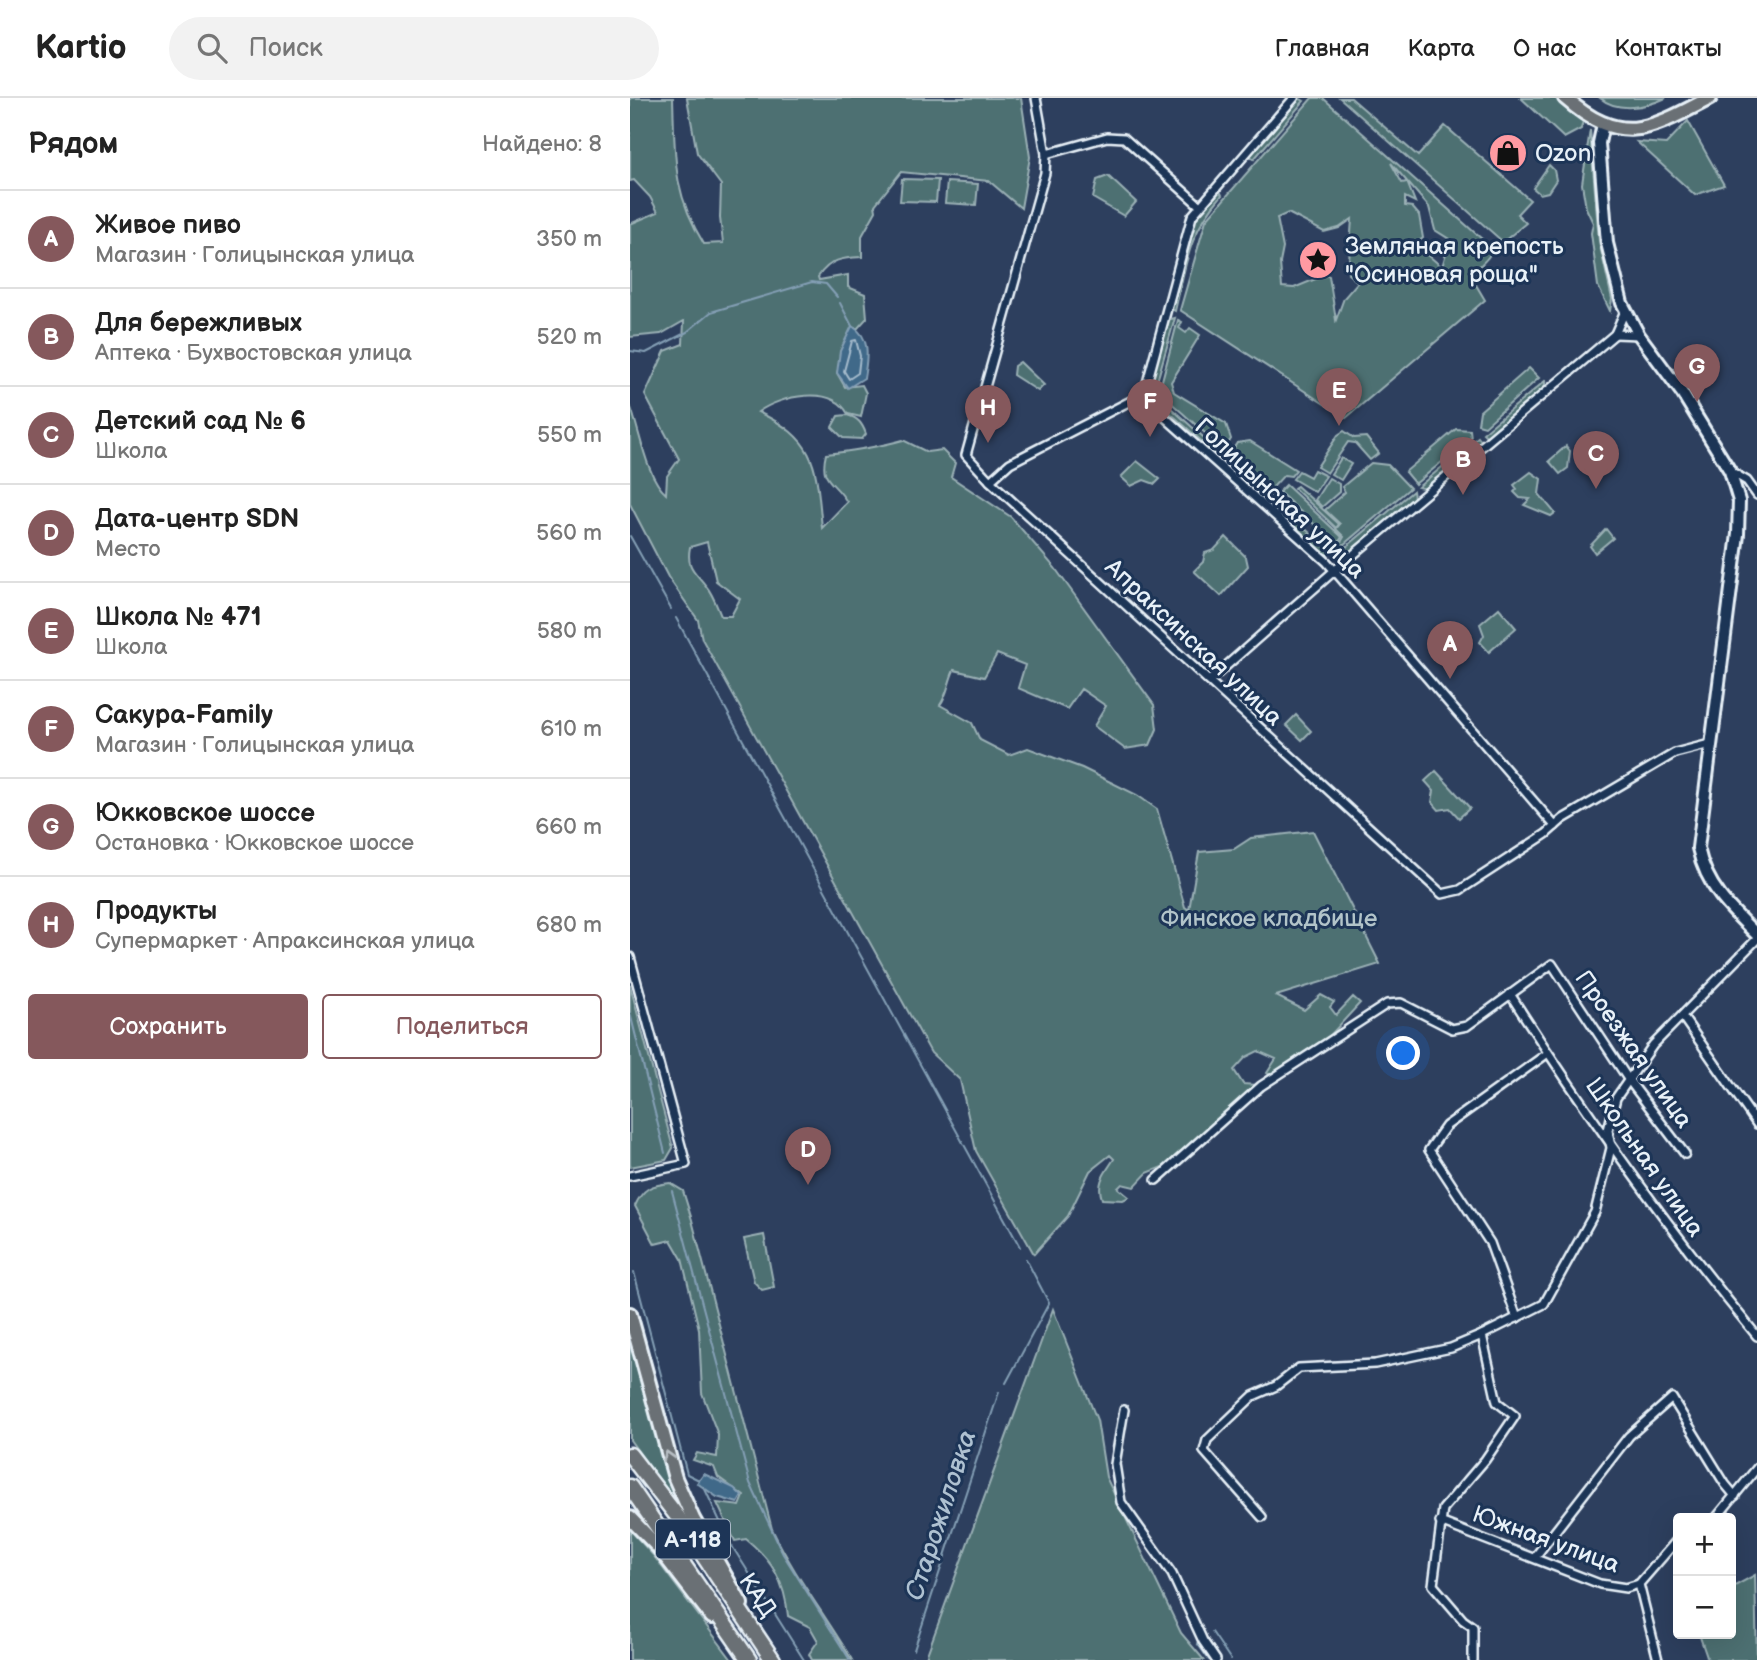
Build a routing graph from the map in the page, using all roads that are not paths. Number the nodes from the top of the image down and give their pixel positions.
1 (1036, 98) edge
2 (1294, 98) edge
3 (1565, 98) edge
4 (1710, 98) edge
5 (1603, 124) junction
6 (1046, 154) junction
7 (1199, 205) junction
8 (1625, 311) junction
9 (1615, 334) junction
10 (1639, 335) junction
11 (1144, 394) junction
12 (1731, 471) junction
13 (990, 481) junction
14 (1757, 495) edge
15 (1334, 571) junction
16 (1209, 681) junction
17 (1710, 744) junction
18 (1555, 826) junction
19 (1757, 937) edge
20 (630, 957) edge
21 (1510, 993) junction
22 (1682, 1016) junction
23 (1548, 1054) junction
24 (1628, 1079) junction
25 (1757, 1124) edge
26 (1611, 1148) junction
27 (1685, 1154) dead end
28 (632, 1178) edge
29 (1156, 1180) dead end
30 (630, 1314) edge
31 (1517, 1318) junction
32 (1482, 1335) junction
33 (1757, 1336) edge
34 (1124, 1410) dead end
35 (630, 1455) edge
36 (1757, 1468) edge
37 (630, 1487) edge
38 (1735, 1496) junction
39 (1720, 1513) edge
40 (1262, 1517) dead end
41 (630, 1518) edge
42 (1440, 1522) junction
43 (1673, 1545) edge
44 (1535, 1557) junction
45 (1639, 1584) junction
46 (752, 1626) junction
47 (748, 1660) edge
48 (773, 1660) edge
49 (1216, 1660) edge
50 (1473, 1660) edge
51 (1658, 1660) edge

1 - 6 street, Апраксинская улица
2 - 7 street
3 - 5 main road
4 - 5 main road
5 - 8 main road
6 - 7 street
6 - 13 street, Апраксинская улица
7 - 11 street
8 - 9 street
8 - 10 main road
9 - 10 street
9 - 15 street
10 - 12 main road
11 - 13 street
11 - 15 street, Голицынская улица
12 - 14 street
12 - 17 main road
13 - 16 street, Апраксинская улица
15 - 16 street
15 - 18 street, Голицынская улица
16 - 18 street, Апраксинская улица
17 - 18 street, Апраксинская улица
17 - 19 main road
19 - 22 street
20 - 28 street
21 - 23 street, Школьная улица
21 - 24 street, Проезжая улица
21 - 29 street
22 - 24 street
22 - 25 street
23 - 26 street, Школьная улица
23 - 31 street
24 - 26 street
24 - 27 street, Проезжая улица
26 - 31 street
26 - 33 street, Школьная улица
46 -> 30 main road
31 - 32 street
32 - 40 street
32 - 42 street
34 - 49 street
35 - 46 highway, КАД / А-118
36 - 38 street
37 - 47 highway, КАД / А-118
38 - 39 street
38 - 44 street
41 - 47 main road
42 - 44 street, Южная улица
42 - 50 street
43 - 45 street
44 - 45 street, Южная улица
45 - 51 street
46 - 48 highway, КАД / А-118

